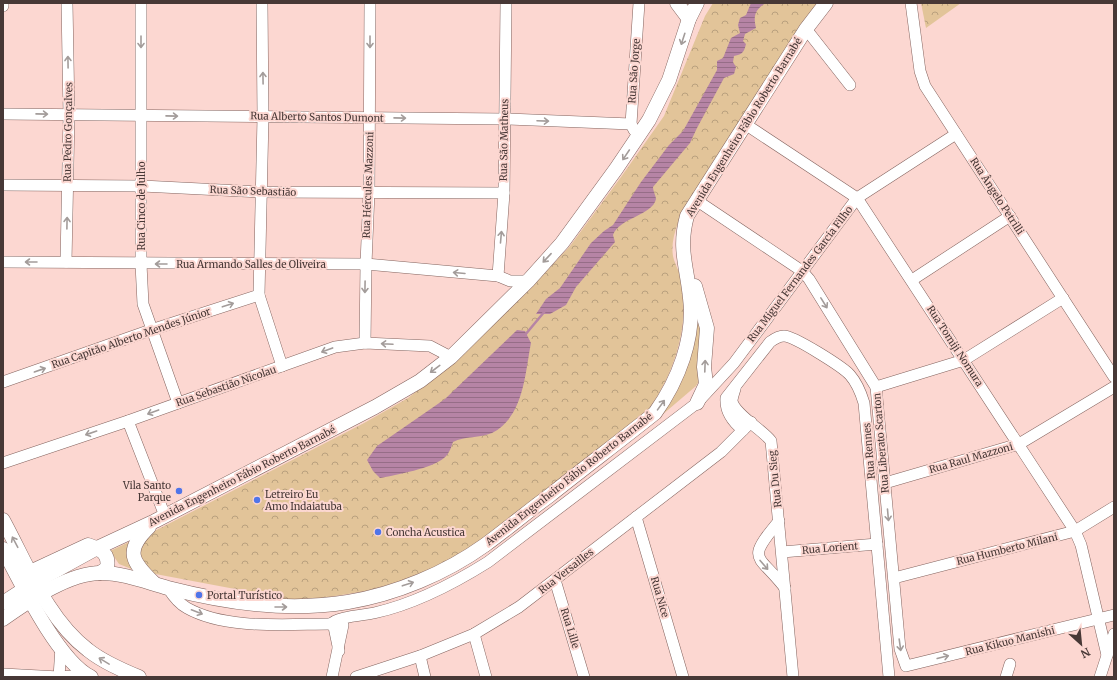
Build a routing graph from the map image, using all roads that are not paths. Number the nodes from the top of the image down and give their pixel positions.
1 (3, 3) edge
2 (67, 3) edge
3 (141, 3) edge
4 (262, 3) edge
5 (370, 3) edge
6 (506, 3) edge
7 (639, 3) edge
8 (677, 3) edge
9 (697, 3) edge
10 (826, 3) edge
11 (911, 3) edge
12 (3, 6) edge
13 (689, 19) junction
14 (806, 29) junction
15 (850, 85) dead end
16 (3, 114) edge
17 (69, 115) junction
18 (141, 115) junction
19 (263, 117) junction
20 (370, 118) junction
21 (504, 119) junction
22 (631, 124) junction
23 (745, 124) junction
24 (956, 134) junction
25 (638, 137) junction
26 (3, 185) edge
27 (67, 186) junction
28 (142, 186) junction
29 (261, 192) junction
30 (369, 192) junction
31 (504, 193) junction
32 (857, 198) junction
33 (696, 200) junction
34 (1010, 216) junction
35 (3, 262) edge
36 (66, 262) junction
37 (141, 264) junction
38 (260, 264) junction
39 (366, 264) junction
40 (685, 264) junction
41 (802, 271) junction
42 (498, 276) junction
43 (912, 280) junction
44 (528, 281) junction
45 (259, 295) junction
46 (1063, 298) junction
47 (151, 330) junction
48 (365, 343) junction
49 (451, 357) junction
50 (964, 360) junction
51 (282, 366) junction
52 (1114, 377) edge
53 (3, 382) edge
54 (736, 384) junction
55 (876, 387) junction
56 (1114, 387) edge
57 (178, 403) junction
58 (697, 403) junction
59 (128, 421) junction
60 (751, 422) junction
61 (743, 430) junction
62 (1019, 444) junction
63 (3, 463) edge
64 (885, 483) junction
65 (1114, 507) edge
66 (636, 517) junction
67 (160, 518) junction
68 (3, 520) edge
69 (779, 521) junction
70 (1075, 531) junction
71 (877, 544) junction
72 (97, 548) junction
73 (782, 552) junction
74 (5, 557) edge
75 (100, 573) junction
76 (894, 578) junction
77 (555, 580) junction
78 (162, 586) junction
79 (32, 587) junction
80 (785, 588) junction
81 (3, 603) edge
82 (1114, 616) edge
83 (3, 619) edge
84 (1099, 619) junction
85 (336, 626) junction
86 (474, 634) junction
87 (1114, 634) edge
88 (61, 647) junction
89 (420, 656) junction
90 (1109, 658) edge
91 (1010, 664) dead end
92 (906, 666) joint
93 (3, 674) edge
94 (89, 676) edge
95 (59, 677) edge
96 (139, 677) edge
97 (332, 677) edge
98 (356, 677) edge
99 (425, 677) edge
100 (486, 677) edge
101 (584, 677) edge
102 (684, 677) edge
103 (793, 677) edge
104 (889, 677) edge
105 (1006, 677) edge
106 (1100, 677) edge

1 - 12 street
17 -> 2 street, Rua Pedro Gonçalves
3 -> 18 street, Rua Cinco de Julho
19 -> 4 street
5 -> 20 street, Rua Hércules Mazzoni
6 - 21 street, Rua São Matheus
7 - 22 street, Rua São Jorge
8 - 13 main road
9 - 13 main road, Avenida Engenheiro Fábio Roberto Barnabé
10 - 14 main road, Avenida Engenheiro Fábio Roberto Barnabé
11 - 24 street, Rua Ângelo Petrilli
13 -> 25 main road, Avenida Engenheiro Fábio Roberto Barnabé
14 - 15 street
14 - 23 main road, Avenida Engenheiro Fábio Roberto Barnabé
16 -> 17 street, Rua Alberto Santos Dumont
17 - 18 street, Rua Alberto Santos Dumont
17 - 27 street, Rua Pedro Gonçalves
18 -> 19 street, Rua Alberto Santos Dumont
18 - 28 street, Rua Cinco de Julho
19 - 20 street, Rua Alberto Santos Dumont
19 - 29 street
20 -> 21 street, Rua Alberto Santos Dumont
20 - 30 street, Rua Hércules Mazzoni
21 -> 22 street, Rua Alberto Santos Dumont
21 - 31 street, Rua São Matheus
22 - 25 street
23 - 32 street, Rua Tomiji Nomura
23 - 33 main road, Avenida Engenheiro Fábio Roberto Barnabé
24 - 32 street, Rua Miguel Fernandes Garcia Filho
24 - 34 street, Rua Ângelo Petrilli
25 -> 44 main road, Avenida Engenheiro Fábio Roberto Barnabé
26 - 27 street, Rua São Sebastião
27 - 28 street, Rua São Sebastião
36 -> 27 street, Rua Pedro Gonçalves
28 - 29 street, Rua São Sebastião
28 - 37 street, Rua Cinco de Julho
29 - 30 street, Rua São Sebastião
29 - 38 street
30 - 31 street, Rua São Sebastião
30 - 39 street, Rua Hércules Mazzoni
42 -> 31 street, Rua São Matheus
32 - 41 street, Rua Miguel Fernandes Garcia Filho
32 - 43 street, Rua Tomiji Nomura
33 - 40 main road, Avenida Engenheiro Fábio Roberto Barnabé
33 - 41 street, Rua Liberato Scarton
34 - 43 street
34 - 46 street, Rua Ângelo Petrilli
36 -> 35 street, Rua Armando Salles de Oliveira
36 - 37 street, Rua Armando Salles de Oliveira
38 -> 37 street, Rua Armando Salles de Oliveira
37 - 47 street, Rua Cinco de Julho
38 - 39 street, Rua Armando Salles de Oliveira
38 - 45 street
42 -> 39 street, Rua Armando Salles de Oliveira
39 -> 48 street, Rua Hércules Mazzoni
58 -> 40 main road
78 -> 40 main road, Avenida Engenheiro Fábio Roberto Barnabé
41 -> 55 street, Rua Liberato Scarton
41 - 58 street, Rua Miguel Fernandes Garcia Filho
42 - 44 street, Rua Armando Salles de Oliveira
43 - 50 street, Rua Tomiji Nomura
44 - 49 main road, Avenida Engenheiro Fábio Roberto Barnabé
47 -> 45 street, Rua Capitão Alberto Mendes Júnior
45 - 51 street
46 - 50 street
46 - 52 street, Rua Ângelo Petrilli
53 -> 47 street, Rua Capitão Alberto Mendes Júnior
47 - 57 street, Rua Cinco de Julho
49 -> 48 street, Rua Sebastião Nicolau
48 -> 51 street, Rua Sebastião Nicolau
49 -> 67 main road, Avenida Engenheiro Fábio Roberto Barnabé
50 - 55 street
50 - 62 street, Rua Tomiji Nomura
51 - 57 street, Rua Sebastião Nicolau
54 - 60 street
54 - 61 street, Rua Rennes
54 - 71 street, Rua Rennes
55 - 64 street, Rua Liberato Scarton
56 - 62 street, Rua Raul Mazzoni
57 -> 59 street, Rua Sebastião Nicolau
58 - 85 street, Rua Miguel Fernandes Garcia Filho
59 -> 63 street, Rua Sebastião Nicolau
59 - 67 street
60 - 61 street, Rua Versailles
60 - 69 street, Rua Du Sieg
61 - 66 street, Rua Versailles
62 - 64 street, Rua Raul Mazzoni
62 - 70 street, Rua Tomiji Nomura
64 -> 76 street, Rua Liberato Scarton
65 - 70 street, Rua Humberto Milani
66 - 77 street, Rua Versailles
66 - 102 street, Rua Nice
67 - 72 main road, Avenida Engenheiro Fábio Roberto Barnabé
67 - 78 main road
79 -> 68 main road
69 - 73 street, Rua Du Sieg
69 -> 80 street, Rua Du Sieg
70 - 76 street, Rua Humberto Milani
70 - 84 street, Rua Tomiji Nomura
71 - 73 street, Rua Lorient
71 - 104 street, Rua Rennes
72 - 75 main road
72 - 79 main road, Avenida Engenheiro Fábio Roberto Barnabé
73 - 80 street, Rua Du Sieg
74 - 79 main road
75 - 78 main road, Avenida Engenheiro Fábio Roberto Barnabé
75 - 79 main road, Avenida Engenheiro Fábio Roberto Barnabé
76 -> 92 street, Rua Liberato Scarton
77 - 86 street, Rua Versailles
77 - 101 street, Rua Lille
78 -> 85 street, Rua Miguel Fernandes Garcia Filho
79 - 81 main road
79 - 83 main road
79 - 88 main road
96 -> 79 main road
80 - 103 street, Rua Du Sieg
82 - 84 street, Rua Kikuo Manishi
84 - 90 street, Rua Tomiji Nomura
92 -> 84 street, Rua Kikuo Manishi
85 - 97 street
86 - 89 street, Rua Versailles
86 - 100 street
87 - 90 street
88 - 94 main road
88 - 95 street
89 - 98 street, Rua Versailles
89 - 99 street
90 - 106 street
91 - 105 street
93 - 95 street
94 - 95 street

